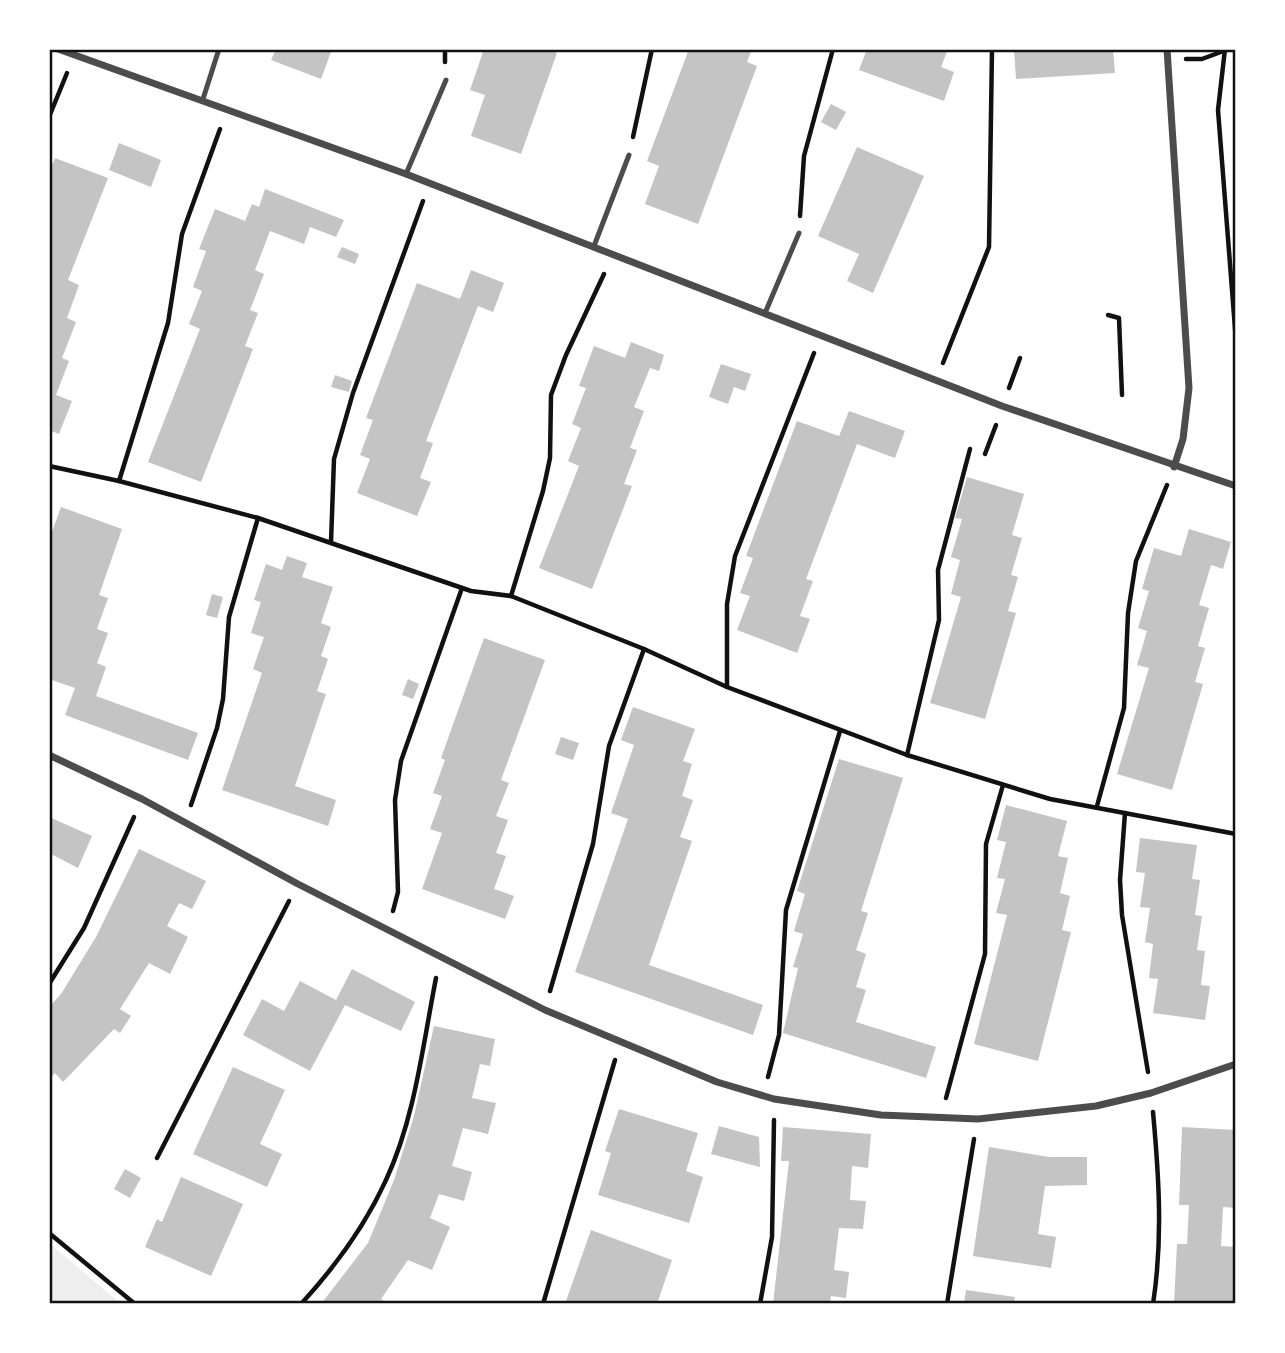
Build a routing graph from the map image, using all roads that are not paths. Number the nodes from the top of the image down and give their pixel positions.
1 (58, 49) edge
2 (219, 49) edge
3 (1167, 49) edge
4 (446, 80) dead end
5 (202, 99) junction
6 (629, 155) road end
7 (406, 174) junction
8 (799, 233) road end
9 (594, 246) junction
10 (765, 313) junction
11 (1174, 467) junction
12 (1236, 486) edge
13 (49, 755) edge
14 (1236, 1064) edge

1 - 5 street
2 - 5 lane
3 - 11 street
4 - 7 lane
5 - 7 street
6 - 9 lane
7 - 9 street
8 - 10 lane
9 - 10 street
10 - 11 street
11 - 12 street
13 - 14 street

